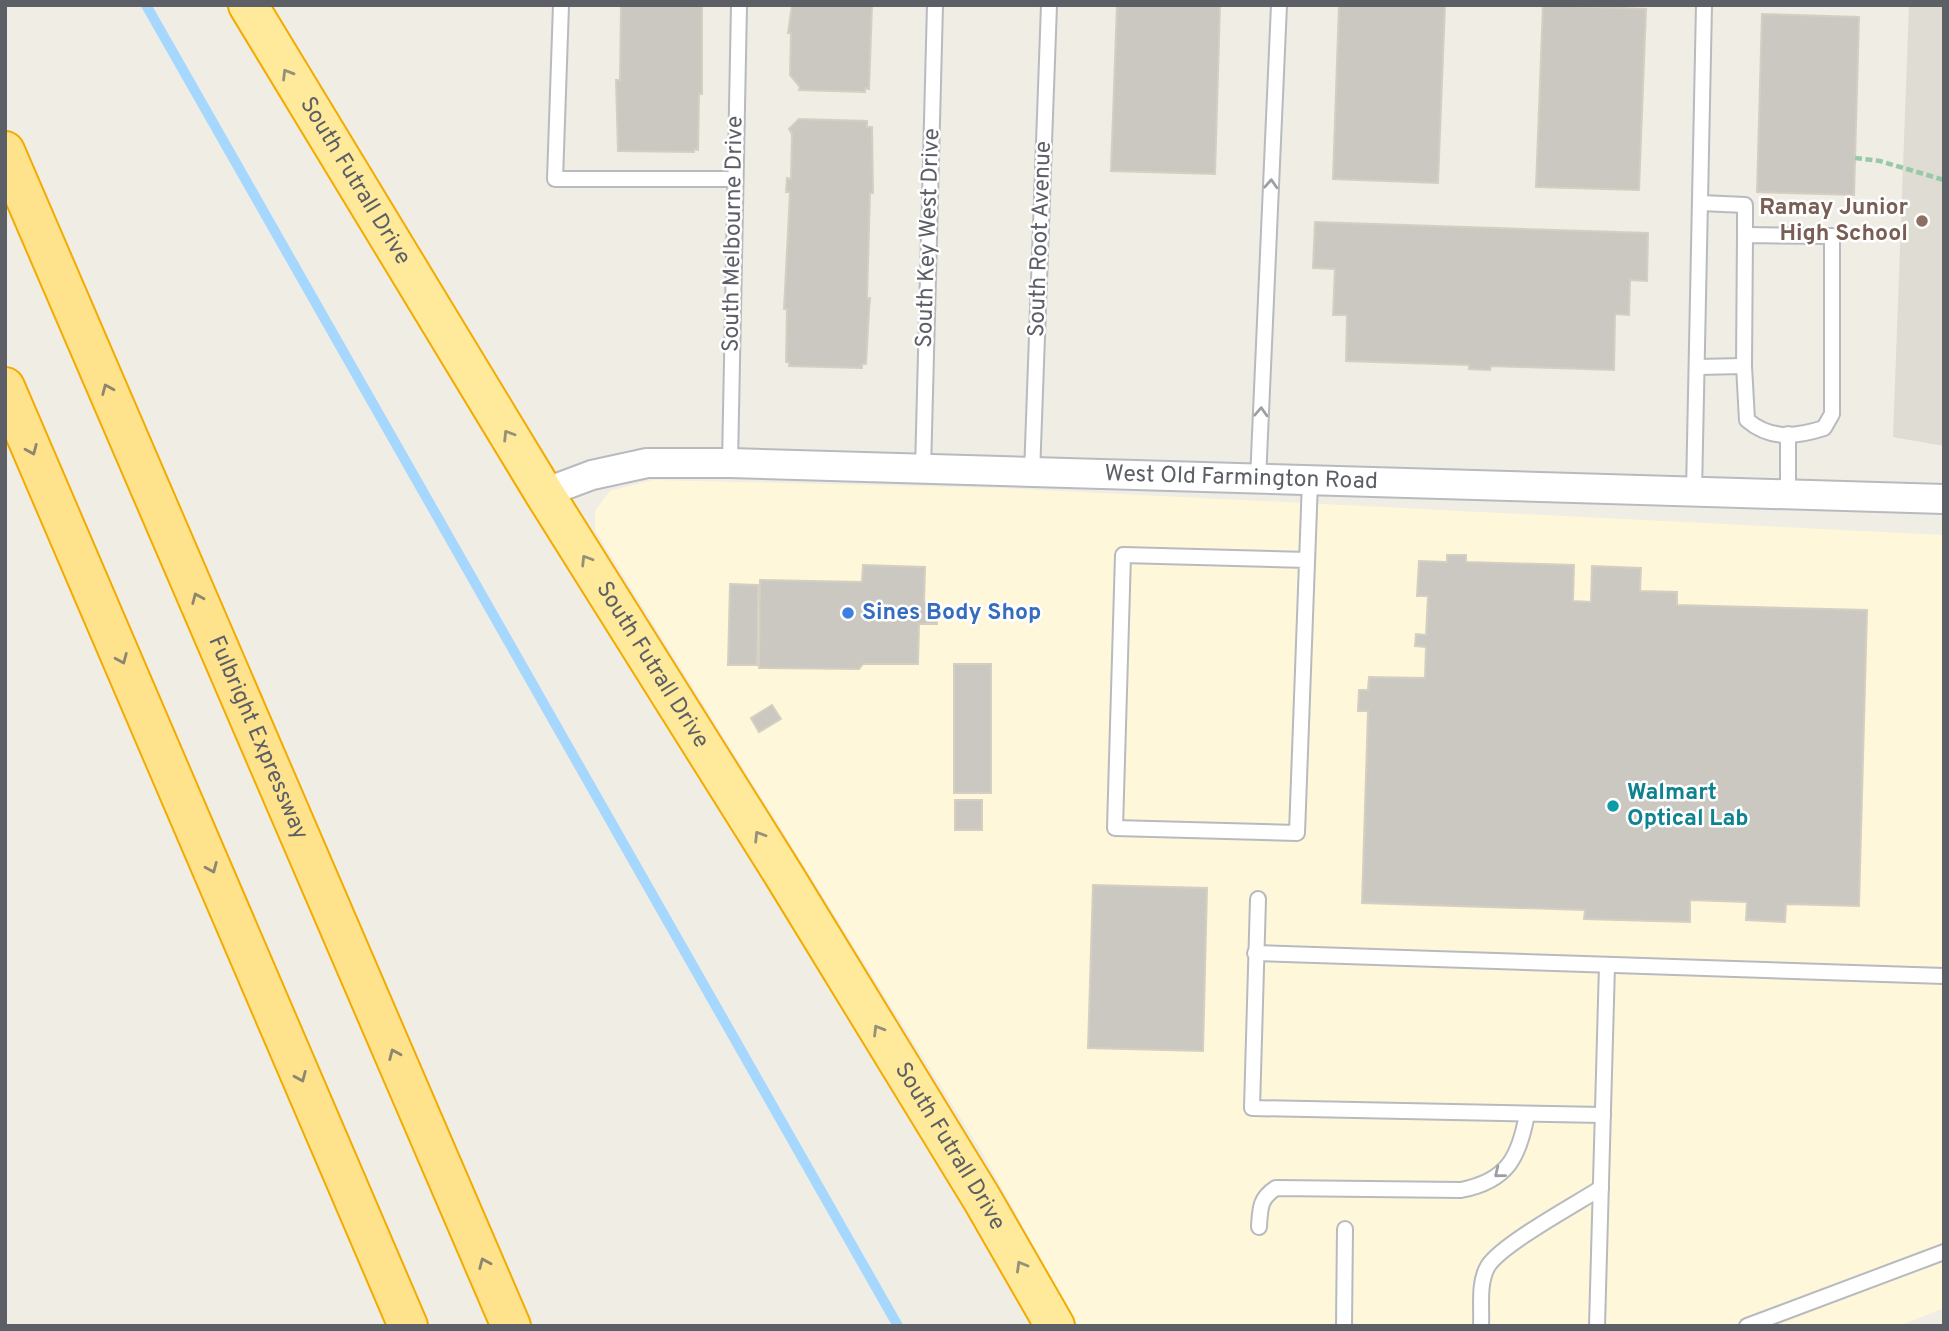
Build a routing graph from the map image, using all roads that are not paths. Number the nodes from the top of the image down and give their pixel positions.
1 (248, 5) edge
2 (561, 5) edge
3 (739, 5) edge
4 (935, 5) edge
5 (1049, 5) edge
6 (1279, 5) edge
7 (1704, 5) edge
8 (5, 151) edge
9 (734, 179) junction
10 (1701, 202) junction
11 (1745, 235) junction
12 (1744, 366) junction
13 (1697, 367) junction
14 (5, 387) edge
15 (1788, 434) junction
16 (730, 463) junction
17 (923, 470) junction
18 (1032, 474) junction
19 (1258, 480) junction
20 (1310, 481) junction
21 (1694, 492) junction
22 (544, 493) junction
23 (1788, 494) junction
24 (1944, 499) edge
25 (1307, 560) junction
26 (1258, 899) dead end
27 (1255, 953) junction
28 (1606, 965) junction
29 (1944, 976) edge
30 (1527, 1114) junction
31 (1603, 1115) junction
32 (1601, 1188) junction
33 (1259, 1227) dead end
34 (1345, 1229) dead end
35 (1944, 1252) edge
36 (408, 1326) edge
37 (510, 1326) edge
38 (1055, 1326) edge
39 (1345, 1326) edge
40 (1481, 1326) edge
41 (1597, 1326) edge
42 (1747, 1326) edge

22 -> 1 highway, South Futrall Drive
2 - 9 lane
3 - 9 lane, South Melbourne Drive
4 - 17 lane, South Key West Drive
5 - 18 lane, South Root Avenue
19 -> 6 lane
7 - 10 lane
37 -> 8 highway, Fulbright Expressway
9 - 16 lane, South Melbourne Drive
10 - 11 lane
10 - 13 lane
11 - 12 lane
11 - 15 lane
12 - 13 lane
12 - 15 lane
13 - 21 lane
14 -> 36 highway
15 - 23 lane
16 - 17 street, West Old Farmington Road
16 - 22 street, West Old Farmington Road
17 - 18 street, West Old Farmington Road
18 - 19 street, West Old Farmington Road
19 - 20 street, West Old Farmington Road
20 - 21 street, West Old Farmington Road
20 - 25 lane
21 - 23 street, West Old Farmington Road
38 -> 22 highway, South Futrall Drive
23 - 24 street, West Old Farmington Road
25 - 25 lane
26 - 27 lane
27 - 28 lane
27 - 30 lane
28 - 29 lane
28 - 31 lane
30 - 31 lane
30 -> 33 lane
31 - 32 lane
32 - 40 lane
32 - 41 lane
34 - 39 lane
35 - 42 lane

